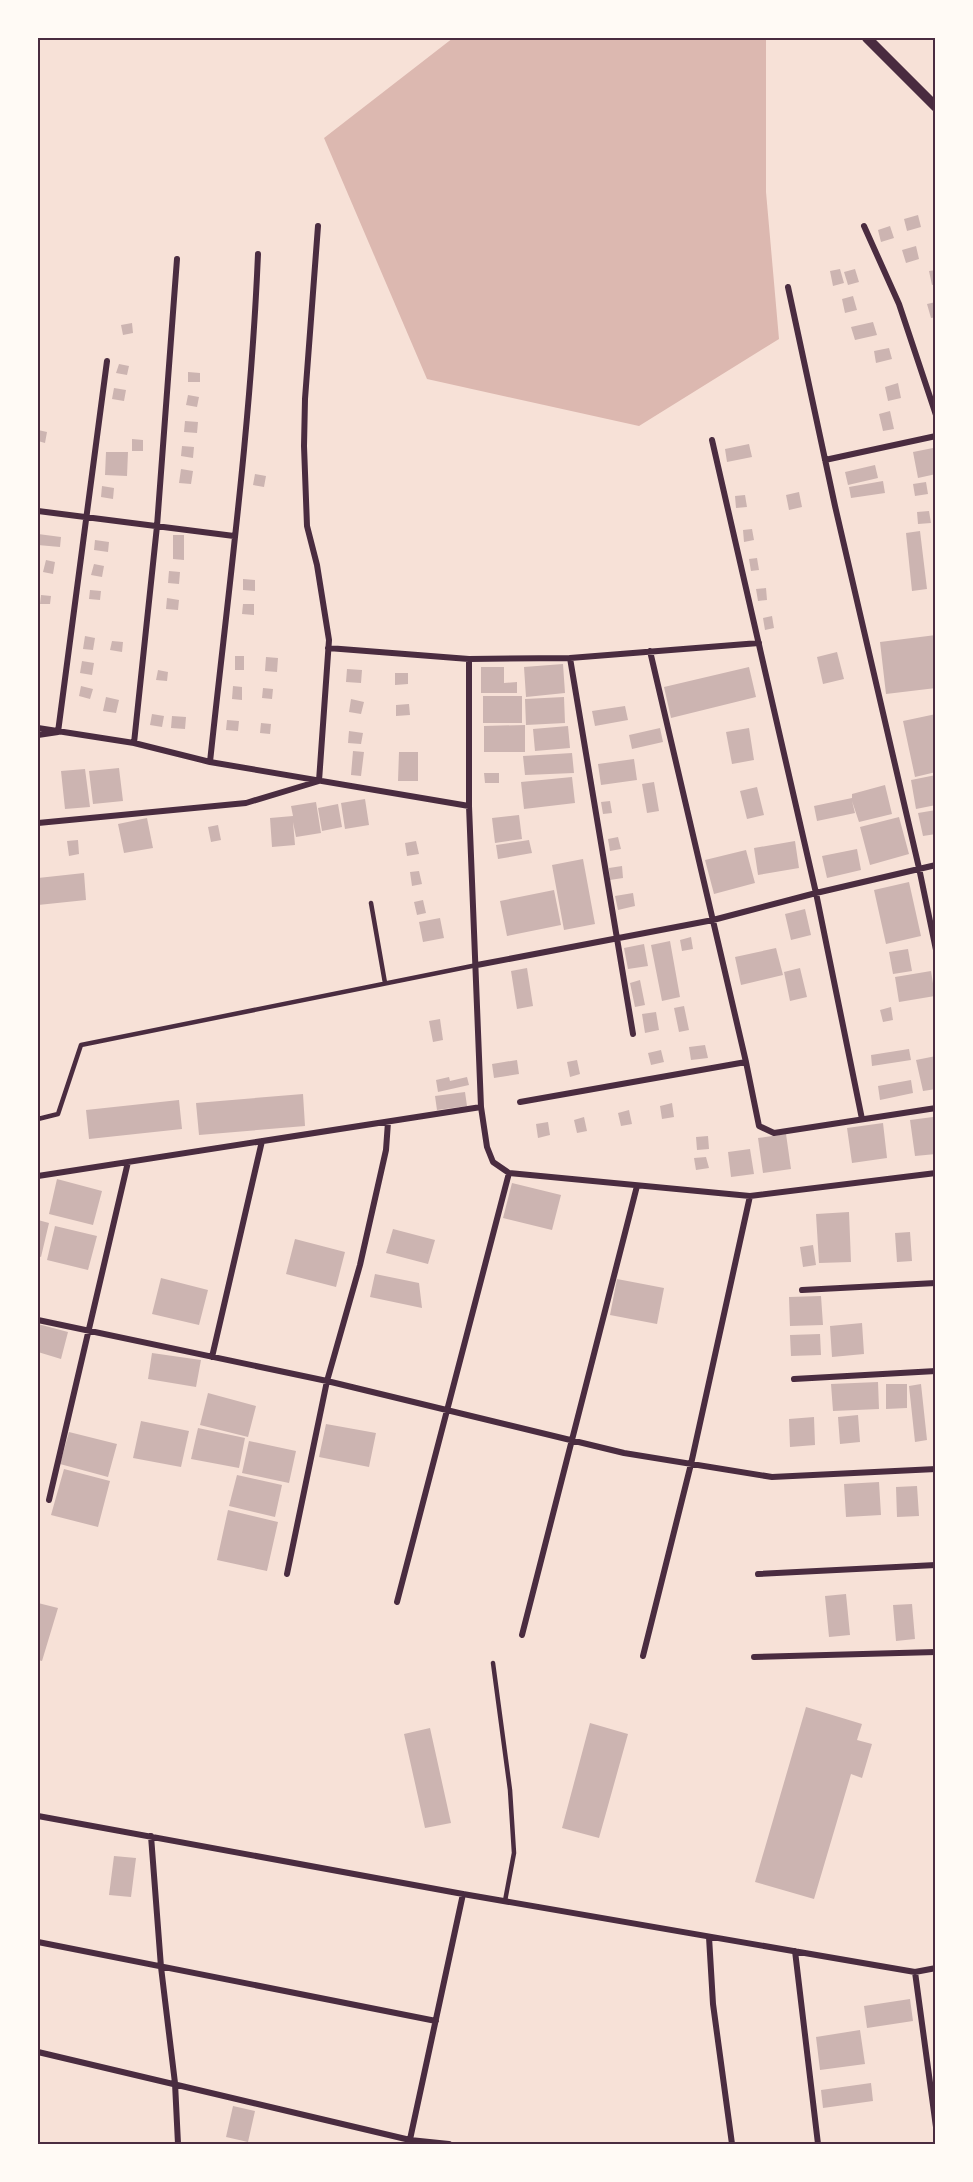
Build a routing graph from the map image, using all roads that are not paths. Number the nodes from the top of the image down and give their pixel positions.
1 (867, 38) edge
2 (936, 106) edge
3 (318, 226) dead end
4 (864, 226) dead end
5 (258, 254) dead end
6 (177, 259) dead end
7 (788, 287) dead end
8 (107, 361) dead end
9 (936, 416) edge
10 (936, 436) edge
11 (712, 440) dead end
12 (825, 460) junction
13 (38, 511) edge
14 (87, 518) junction
15 (157, 526) junction
16 (234, 536) junction
17 (759, 643) junction
18 (328, 648) junction
19 (651, 651) junction
20 (570, 658) junction
21 (469, 659) junction
22 (38, 728) edge
23 (58, 732) junction
24 (38, 735) edge
25 (135, 743) junction
26 (210, 762) junction
27 (319, 781) junction
28 (470, 806) junction
29 (38, 823) edge
30 (936, 865) edge
31 (919, 868) junction
32 (816, 893) junction
33 (372, 903) dead end
34 (713, 920) junction
35 (617, 940) junction
36 (936, 950) edge
37 (477, 965) junction
38 (386, 983) junction
39 (633, 1034) dead end
40 (746, 1062) junction
41 (520, 1102) dead end
42 (481, 1107) junction
43 (936, 1108) edge
44 (38, 1119) edge
45 (862, 1119) junction
46 (388, 1122) junction
47 (262, 1141) junction
48 (128, 1162) junction
49 (509, 1173) junction
50 (936, 1173) edge
51 (38, 1176) edge
52 (637, 1186) junction
53 (750, 1196) junction
54 (936, 1283) edge
55 (802, 1290) dead end
56 (38, 1320) edge
57 (90, 1331) junction
58 (212, 1357) junction
59 (936, 1371) edge
60 (794, 1379) dead end
61 (327, 1381) junction
62 (448, 1410) junction
63 (573, 1440) junction
64 (691, 1464) junction
65 (936, 1469) edge
66 (49, 1500) dead end
67 (936, 1565) edge
68 (287, 1574) dead end
69 (758, 1574) dead end
70 (397, 1602) dead end
71 (522, 1635) dead end
72 (936, 1652) edge
73 (643, 1656) dead end
74 (753, 1657) dead end
75 (493, 1663) dead end
76 (38, 1816) edge
77 (151, 1836) junction
78 (463, 1894) junction
79 (505, 1901) junction
80 (709, 1936) junction
81 (38, 1942) edge
82 (795, 1951) junction
83 (161, 1967) junction
84 (936, 1968) edge
85 (915, 1972) junction
86 (436, 2021) junction
87 (38, 2052) edge
88 (175, 2083) junction
89 (936, 2127) edge
90 (410, 2142) edge
91 (178, 2145) edge
92 (449, 2145) edge
93 (732, 2145) edge
94 (818, 2145) edge

1 - 2 street
3 - 18 street
4 - 9 street
5 - 16 street
6 - 15 street
7 - 12 street
8 - 14 street
10 - 12 street
11 - 17 street
12 - 31 street
13 - 14 street
14 - 15 street
14 - 23 street
15 - 16 street
15 - 25 street
16 - 26 street
17 - 19 street
17 - 32 street
18 - 21 street
18 - 27 street
19 - 20 street
19 - 34 street
20 - 21 street
20 - 35 street
21 - 28 street
22 - 23 street
23 - 24 street
23 - 25 street
25 - 26 street
26 - 27 street
27 - 28 street
27 - 29 street
28 - 37 street
30 - 31 street
31 - 32 street
31 - 36 street
32 - 34 street
32 - 45 street
33 - 38 lane
34 - 35 street
34 - 40 street
35 - 37 street
35 - 39 street
37 - 38 lane
37 - 42 street
38 - 44 lane
40 - 41 street
40 - 45 street
42 - 46 street
42 - 49 street
43 - 45 street
46 - 47 street
46 - 61 street
47 - 48 street
47 - 58 street
48 - 51 street
48 - 57 street
49 - 52 street
49 - 62 street
50 - 53 street
52 - 53 street
52 - 63 street
53 - 64 street
54 - 55 street
56 - 57 street
57 - 58 street
57 - 66 street
58 - 61 street
59 - 60 street
61 - 62 street
61 - 68 street
62 - 63 street
62 - 70 street
63 - 64 street
63 - 71 street
64 - 65 street
64 - 73 street
67 - 69 street
72 - 74 street
75 - 79 lane
76 - 77 street
77 - 78 street
77 - 83 street
78 - 79 street
78 - 86 street
79 - 80 street
80 - 82 street
80 - 93 street
81 - 83 street
82 - 85 street
82 - 94 street
83 - 86 street
83 - 88 street
84 - 85 street
85 - 89 street
86 - 90 street
87 - 88 street
88 - 90 street
88 - 91 street
90 - 92 street

